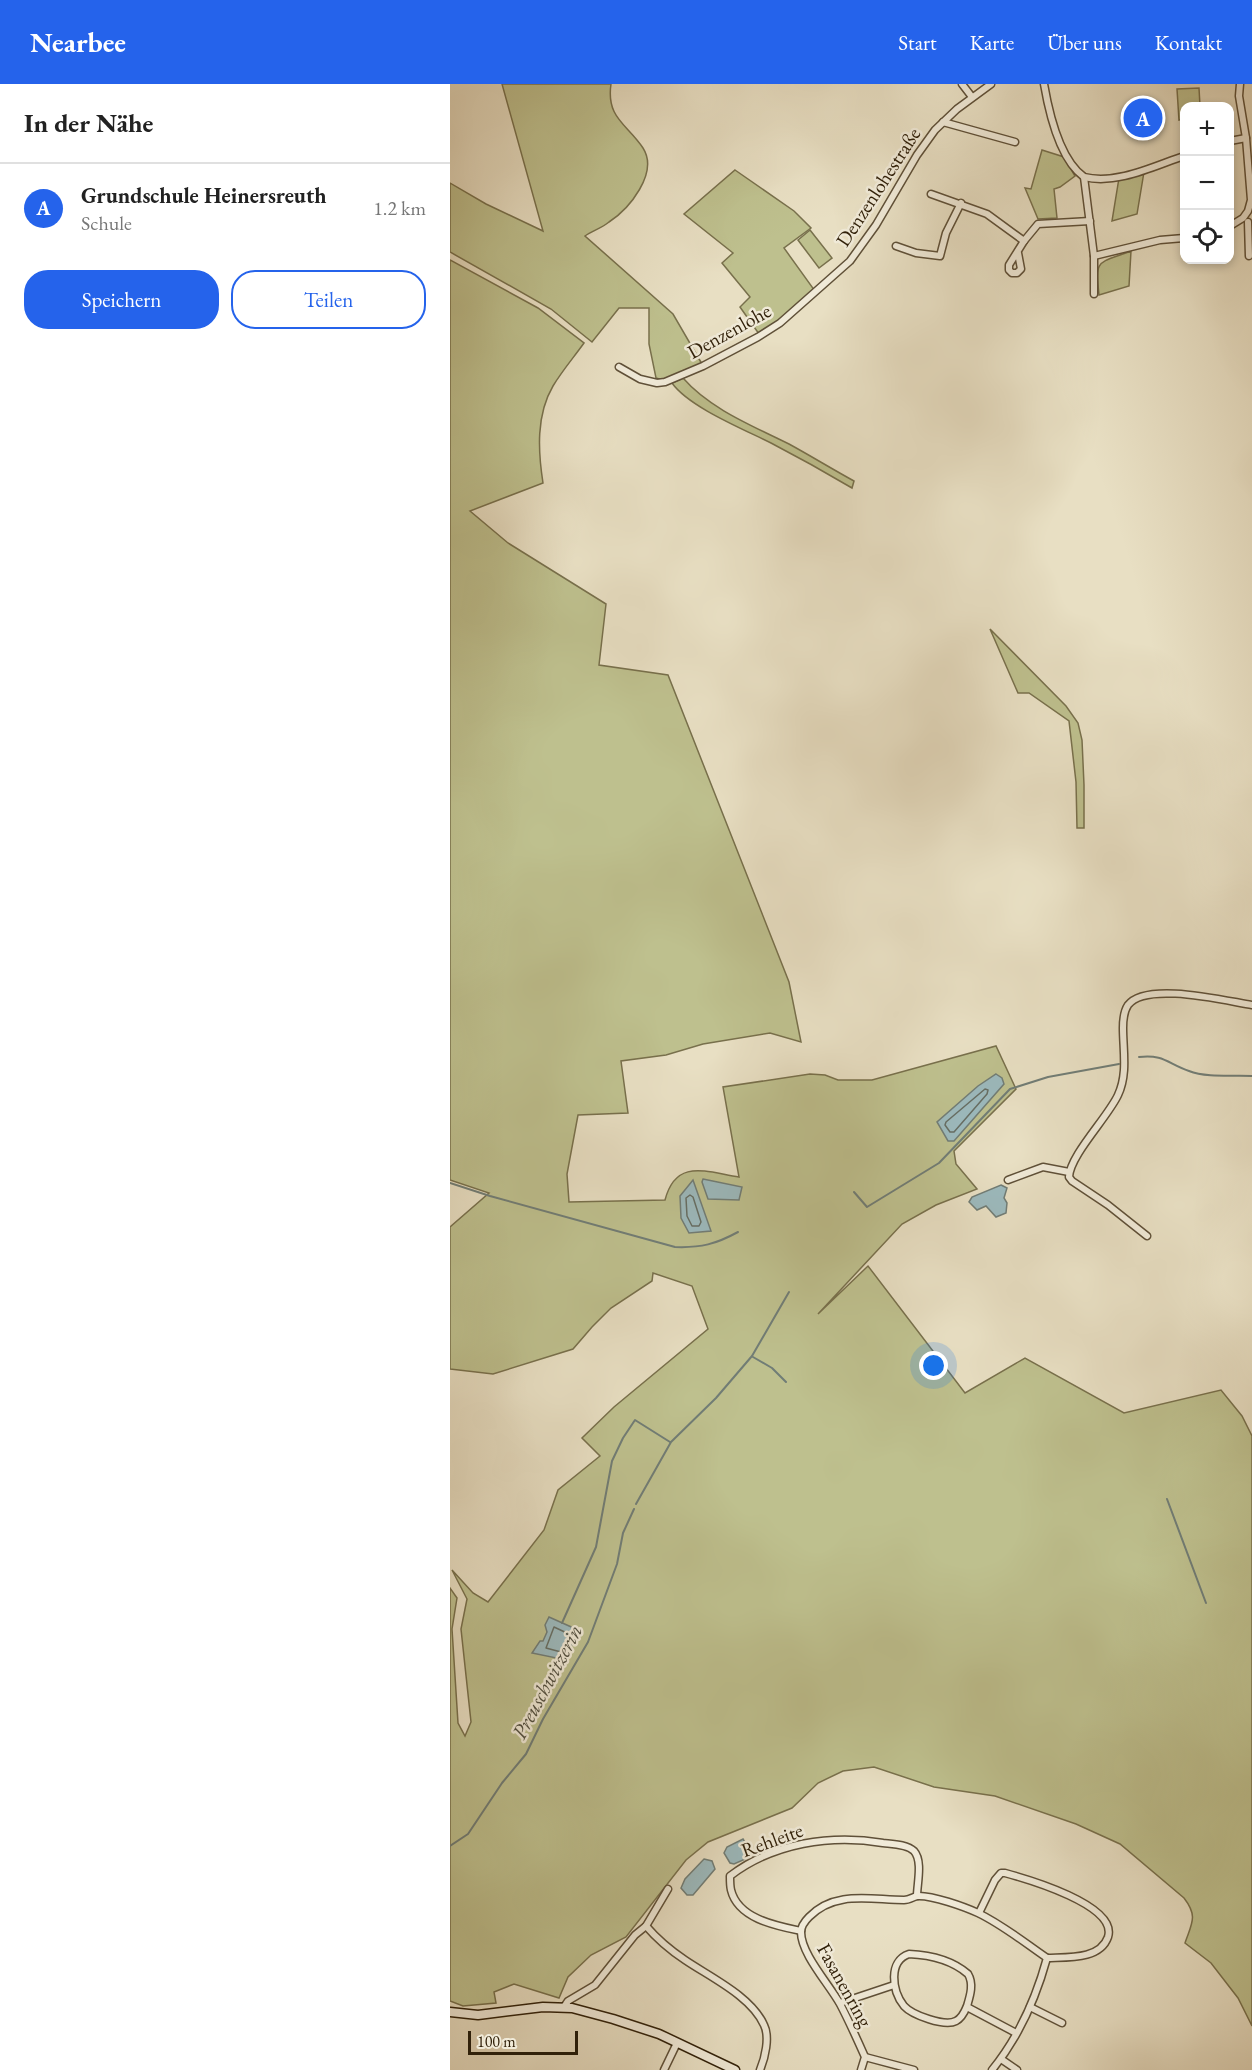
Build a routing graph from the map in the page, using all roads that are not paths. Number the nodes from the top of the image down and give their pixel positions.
1 (962, 84) edge
2 (991, 84) edge
3 (1044, 84) edge
4 (1240, 84) edge
5 (972, 97) junction
6 (943, 122) junction
7 (1246, 138) junction
8 (1234, 140) edge
9 (1015, 142) dead end
10 (1180, 158) edge
11 (1084, 177) junction
12 (931, 194) dead end
13 (961, 204) junction
14 (1248, 220) edge
15 (1090, 221) junction
16 (1180, 238) edge
17 (1024, 241) junction
18 (896, 246) dead end
19 (1018, 253) dead end
20 (1094, 256) junction
21 (1249, 256) dead end
22 (842, 270) joint
23 (1094, 294) dead end
24 (620, 368) dead end
25 (1252, 1005) edge
26 (1069, 1172) junction
27 (1008, 1180) dead end
28 (1147, 1236) dead end
29 (668, 1889) dead end
30 (917, 1896) junction
31 (979, 1913) junction
32 (646, 1926) junction
33 (801, 1931) junction
34 (1047, 1958) junction
35 (894, 1984) junction
36 (840, 2004) junction
37 (564, 2007) junction
38 (967, 2007) junction
39 (1030, 2007) junction
40 (450, 2012) edge
41 (1062, 2023) dead end
42 (1016, 2033) junction
43 (676, 2043) junction
44 (865, 2057) junction
45 (1000, 2059) junction
46 (664, 2070) edge
47 (735, 2070) edge
48 (760, 2070) edge
49 (861, 2070) edge
50 (914, 2070) edge
51 (992, 2070) edge
52 (1017, 2070) edge

1 - 5 street
2 - 5 street, Denzenlohestraße
3 - 11 street
4 - 7 street
5 - 6 street, Denzenlohestraße
6 - 9 street, Denzenlohestraße
6 - 22 street, Denzenlohestraße
7 - 8 street
7 - 14 street
10 - 11 street
11 - 15 street
12 - 13 street
13 - 17 street
13 - 18 street
14 - 21 street
15 - 17 street
15 - 20 street
16 - 20 street
17 - 19 street
20 - 23 street
22 - 24 street, Denzenlohe
25 - 26 street
26 - 27 street
26 - 28 street
29 - 32 street
30 - 31 street, Fasanenring
30 - 33 street, Fasanenring
30 - 33 street, Rehleite
31 - 34 street, Fasanenring
31 - 34 street
32 - 37 street
32 - 48 street
33 - 36 street, Fasanenring
34 - 39 street
35 - 36 street
35 - 38 street
35 - 38 street
36 - 44 street, Fasanenring
37 - 40 street
37 - 43 street
38 - 42 street
39 - 41 street
39 - 42 street
42 - 45 street
43 - 46 street
43 - 47 street
44 - 49 street, Fasanenring
44 - 50 street, Fasanenring
45 - 51 street
45 - 52 street

